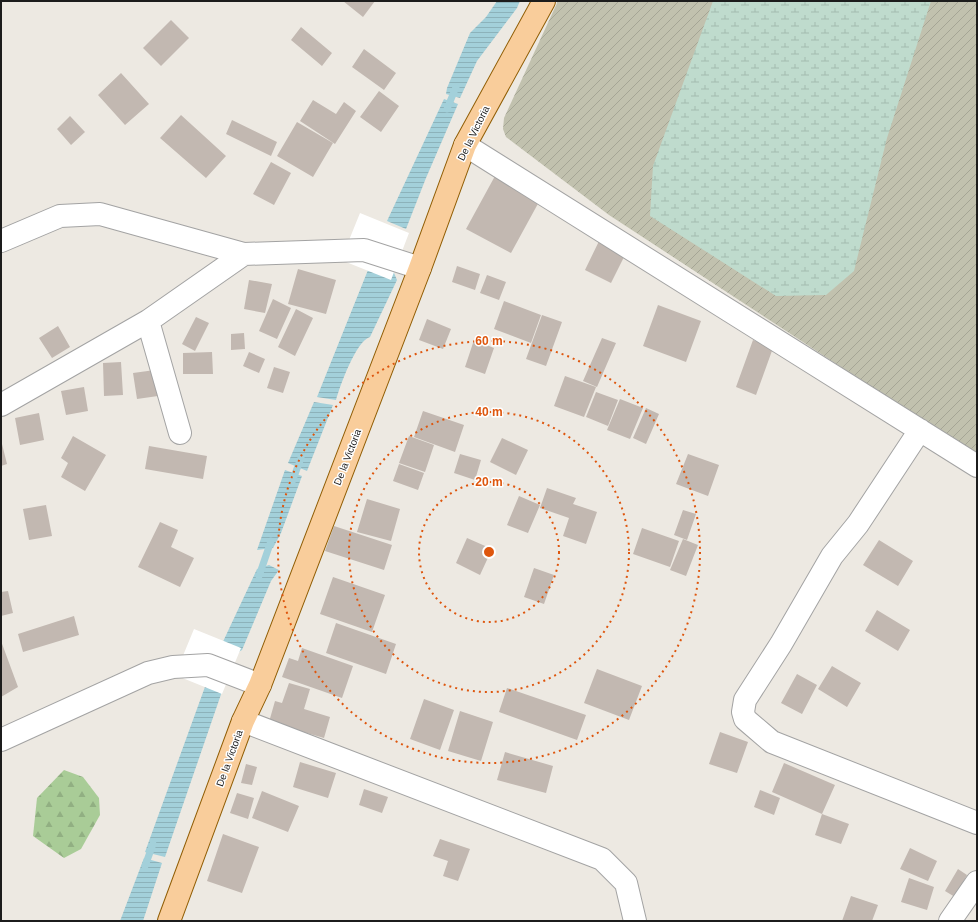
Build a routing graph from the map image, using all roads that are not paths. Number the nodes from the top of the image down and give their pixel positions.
1 (544, 1) edge
2 (464, 146) junction
3 (1, 241) edge
4 (244, 254) junction
5 (420, 268) junction
6 (148, 321) junction
7 (1, 405) edge
8 (920, 430) junction
9 (180, 433) dead end
10 (977, 466) edge
11 (260, 685) junction
12 (243, 721) junction
13 (1, 740) edge
14 (977, 823) edge
15 (977, 882) edge
16 (169, 921) edge
17 (635, 921) edge
18 (950, 921) edge

1 - 2 main road, De la Victoria
2 - 5 main road, De la Victoria
2 - 8 street
3 - 4 street
4 - 5 street
4 - 6 street
5 - 11 main road, De la Victoria
6 - 7 street
6 - 9 street
8 - 10 street
8 - 14 street
11 - 12 main road, De la Victoria
11 - 13 street
12 - 16 main road, De la Victoria
12 - 17 street
15 - 18 street

